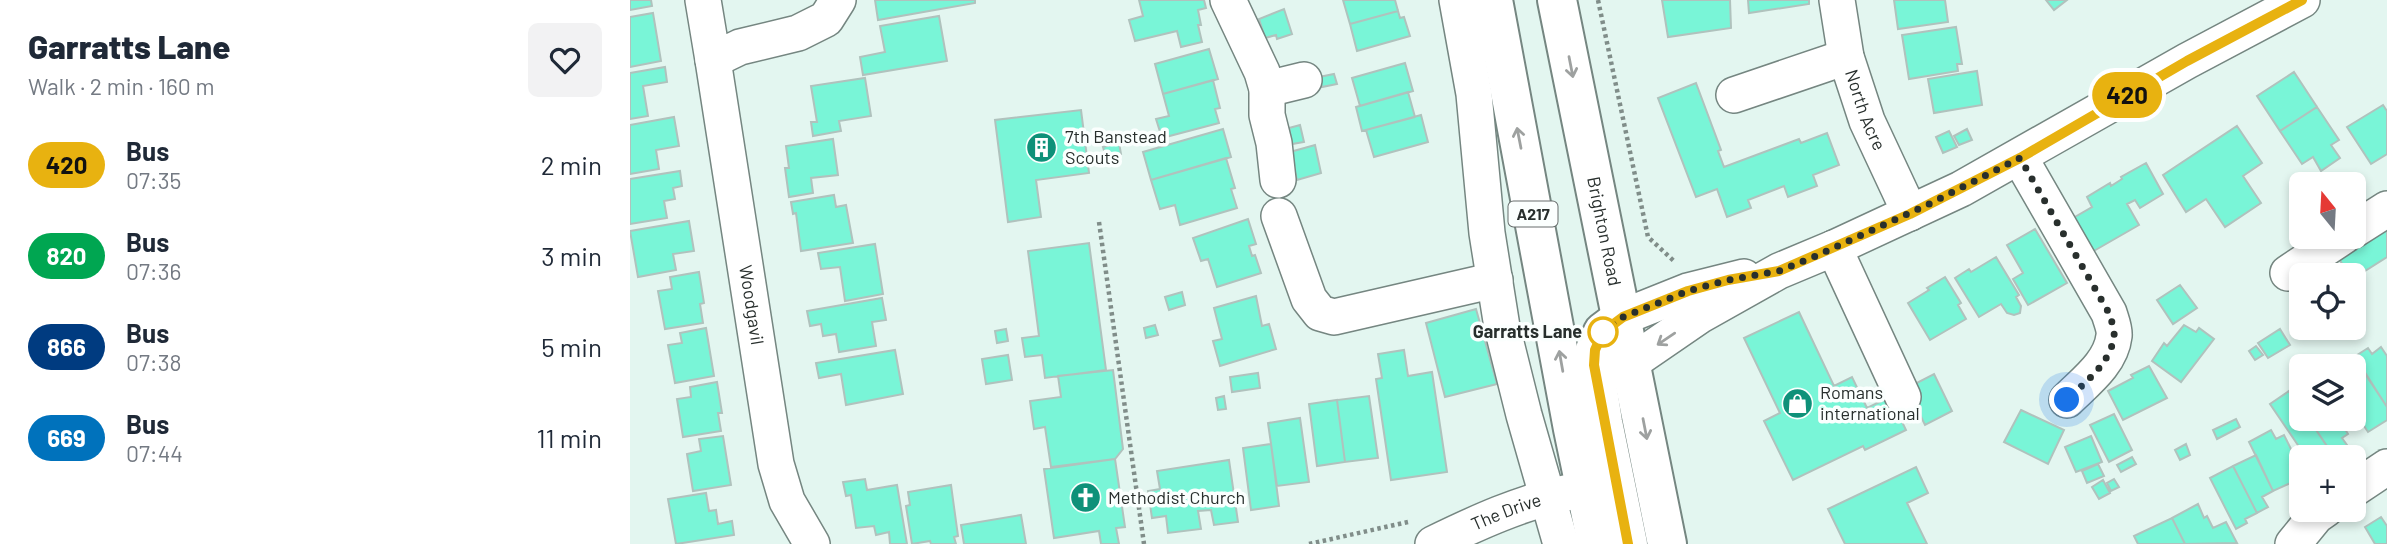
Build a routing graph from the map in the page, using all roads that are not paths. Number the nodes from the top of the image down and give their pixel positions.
1 (703, 0) edge
2 (838, 0) edge
3 (1457, 0) edge
4 (1493, 0) edge
5 (1557, 0) edge
6 (1837, 0) edge
7 (2302, 0) edge
8 (1230, 5) edge
9 (1846, 57) junction
10 (713, 60) junction
11 (1304, 80) dead end
12 (1266, 89) junction
13 (1734, 95) dead end
14 (2020, 158) junction
15 (1278, 180) dead end
16 (2387, 209) edge
17 (1910, 214) junction
18 (1279, 216) dead end
19 (2366, 222) edge
20 (1834, 248) junction
21 (2324, 249) edge
22 (1779, 271) junction
23 (2288, 273) dead end
24 (1495, 280) junction
25 (1623, 317) junction
26 (1632, 362) junction
27 (1903, 397) dead end
28 (2067, 400) dead end
29 (2387, 467) edge
30 (2366, 480) edge
31 (1585, 488) junction
32 (1547, 496) junction
33 (2311, 522) edge
34 (1424, 532) edge
35 (812, 544) edge
36 (1561, 544) edge
37 (1597, 544) edge
38 (1628, 544) edge
39 (1667, 544) edge
40 (2293, 544) edge

1 - 10 street, Woodgavil
2 - 10 street
3 - 24 street
31 -> 4 highway, A217
5 -> 25 highway, Brighton Road
6 - 9 street, North Acre
7 - 14 street
8 - 12 street
9 - 13 street
9 - 17 street, North Acre
10 - 35 street, Woodgavil
11 - 12 street
12 - 15 street
14 - 17 street
14 - 28 street
16 - 19 street
17 - 20 street
18 - 24 street
20 - 22 street
20 - 27 street
21 - 23 street
22 - 25 street
22 -> 26 street
24 - 32 street
25 - 26 highway, Brighton Road
25 - 38 highway
26 -> 39 highway, Brighton Road
29 - 30 street
31 - 32 street, The Drive
31 - 37 highway, A217
32 - 34 street, The Drive
32 - 36 street
33 - 40 street

